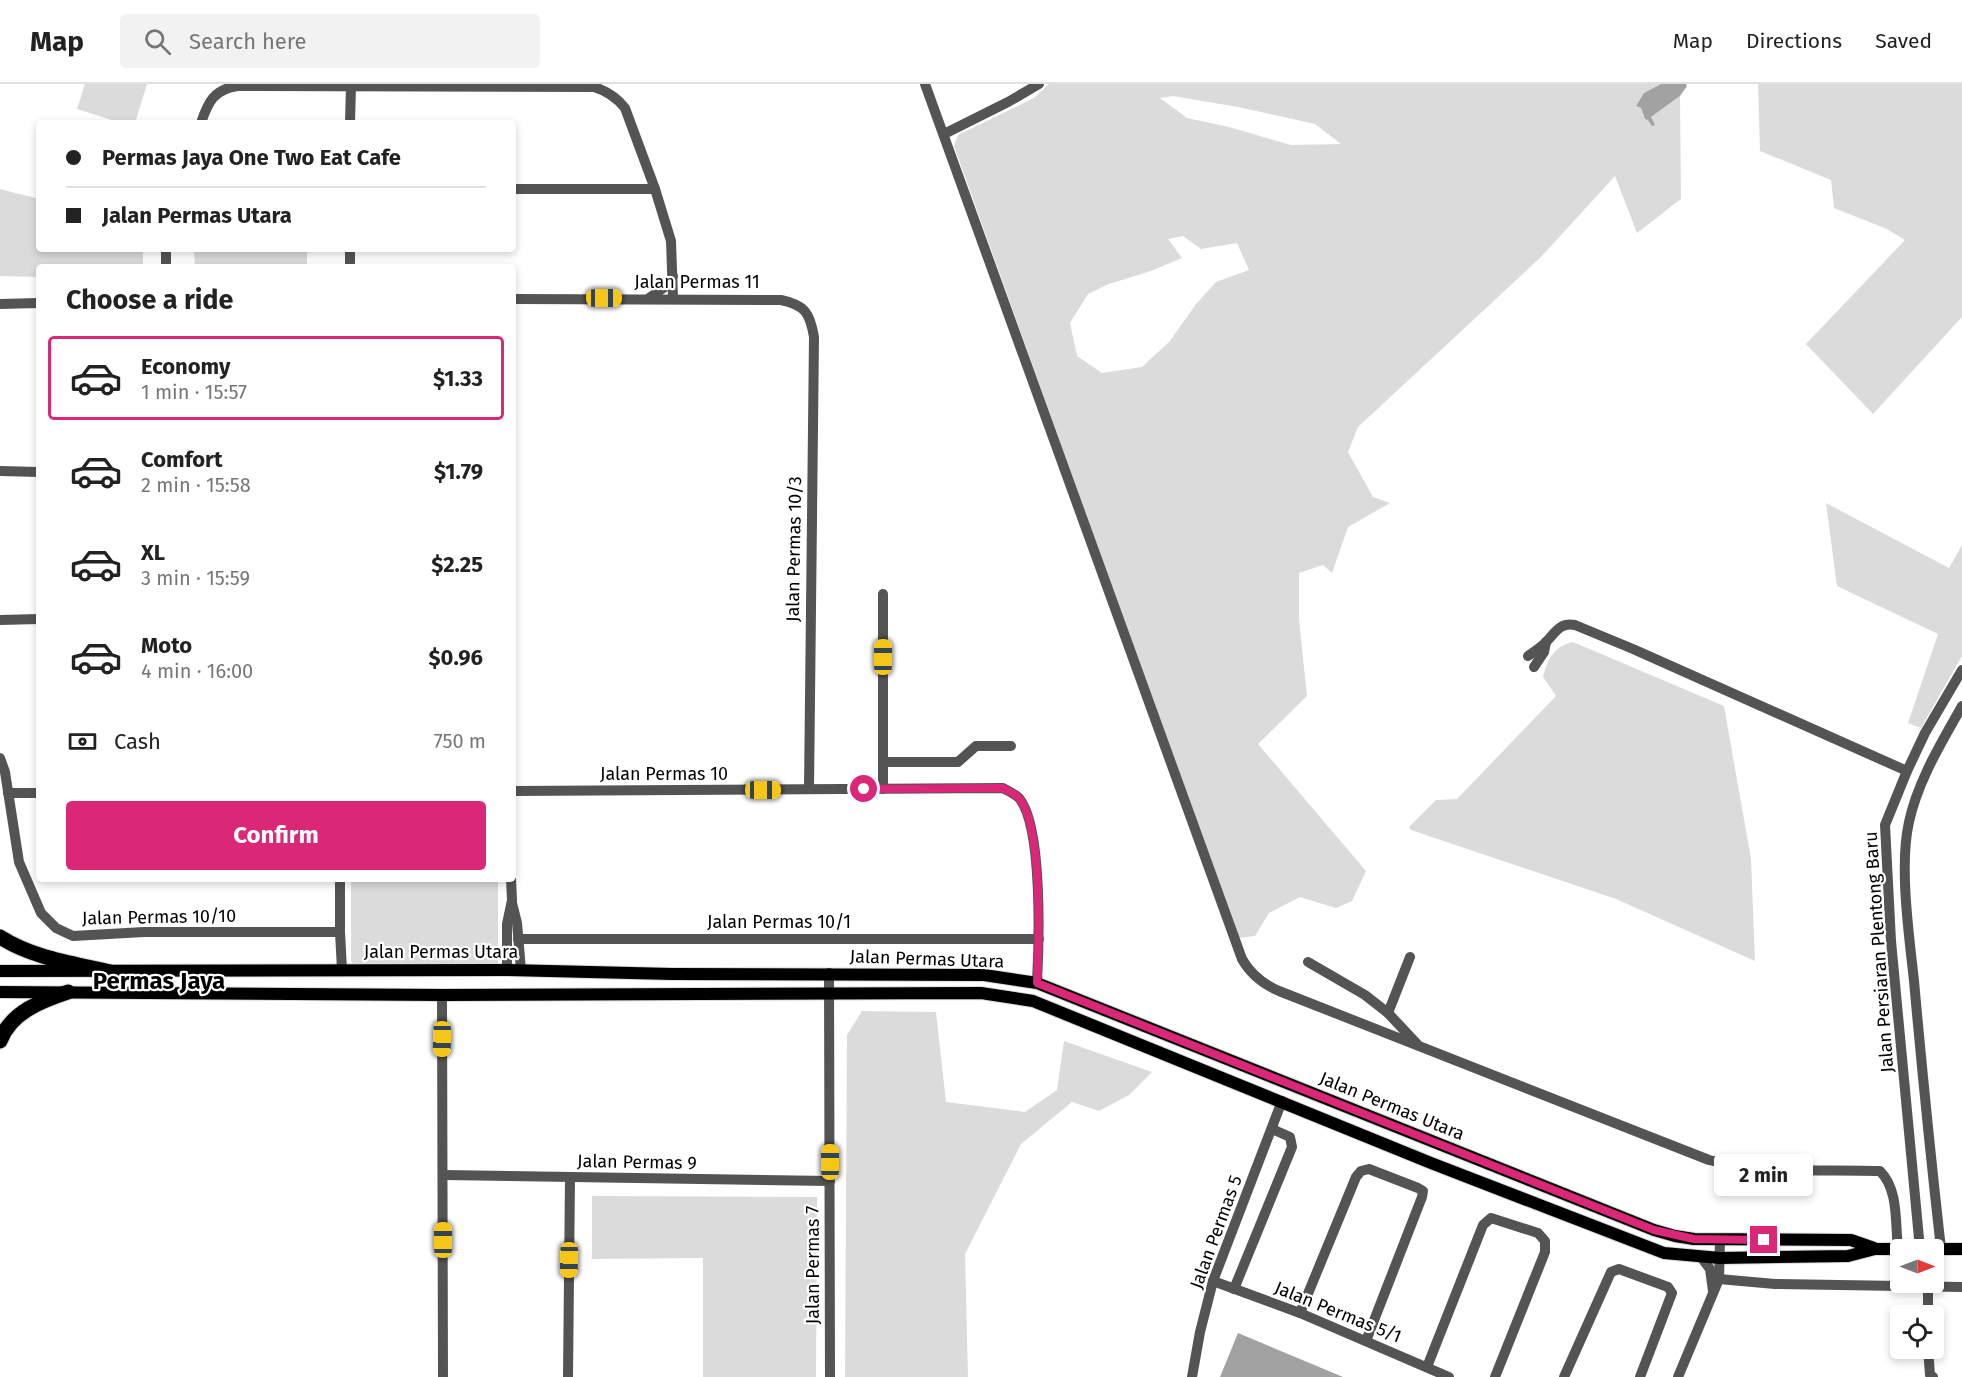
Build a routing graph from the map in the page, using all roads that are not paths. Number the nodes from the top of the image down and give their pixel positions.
1 (925, 84) edge
2 (1039, 84) edge
3 (422, 85) edge
4 (351, 86) junction
5 (202, 120) edge
6 (350, 120) edge
7 (944, 134) junction
8 (516, 189) edge
9 (655, 189) junction
10 (673, 276) junction
11 (649, 298) junction
12 (673, 298) junction
13 (696, 298) junction
14 (516, 299) edge
15 (0, 303) edge
16 (36, 303) edge
17 (805, 312) joint
18 (0, 471) edge
19 (36, 472) edge
20 (883, 594) dead end
21 (36, 619) edge
22 (0, 620) edge
23 (1546, 642) junction
24 (1528, 656) dead end
25 (1534, 667) dead end
26 (1962, 670) edge
27 (1950, 691) junction
28 (1962, 696) edge
29 (1962, 706) edge
30 (1011, 746) dead end
31 (0, 758) edge
32 (883, 762) junction
33 (1907, 771) junction
34 (809, 789) junction
35 (883, 789) junction
36 (516, 791) edge
37 (8, 793) junction
38 (36, 793) edge
39 (340, 882) edge
40 (511, 882) edge
41 (512, 900) junction
42 (340, 932) junction
43 (0, 937) edge
44 (518, 939) junction
45 (1039, 939) junction
46 (1410, 957) dead end
47 (1308, 962) dead end
48 (342, 970) junction
49 (507, 970) junction
50 (521, 970) junction
51 (0, 971) edge
52 (110, 972) junction
53 (829, 973) junction
54 (672, 974) junction
55 (1037, 983) junction
56 (0, 992) edge
57 (68, 992) junction
58 (829, 993) junction
59 (674, 994) junction
60 (442, 995) junction
61 (1388, 1013) junction
62 (0, 1041) edge
63 (1419, 1047) junction
64 (1925, 1100) junction
65 (1282, 1101) junction
66 (1906, 1101) junction
67 (1272, 1130) junction
68 (444, 1174) junction
69 (570, 1177) junction
70 (830, 1181) junction
71 (1897, 1239) edge
72 (1919, 1239) edge
73 (1940, 1239) edge
74 (1720, 1240) junction
75 (1875, 1249) junction
76 (1890, 1249) edge
77 (1944, 1249) edge
78 (1962, 1249) edge
79 (1701, 1257) junction
80 (1720, 1258) junction
81 (1719, 1279) junction
82 (1213, 1281) junction
83 (1890, 1286) edge
84 (1944, 1287) edge
85 (1962, 1287) edge
86 (1234, 1289) junction
87 (1713, 1291) junction
88 (1300, 1313) junction
89 (1366, 1341) junction
90 (1928, 1359) edge
91 (1427, 1367) junction
92 (443, 1377) edge
93 (568, 1377) edge
94 (830, 1377) edge
95 (1192, 1377) edge
96 (1449, 1377) edge
97 (1495, 1377) edge
98 (1564, 1377) edge
99 (1640, 1377) edge
100 (1678, 1377) edge
101 (1933, 1377) edge

1 - 7 street
2 - 7 street
3 - 4 street
3 - 9 street
4 - 5 street
4 - 6 street
7 - 63 street
8 - 9 street
9 - 10 street
10 - 11 street
10 - 12 street
10 - 13 street
11 - 12 street, Jalan Permas 11
11 - 14 street, Jalan Permas 11
12 - 13 street, Jalan Permas 11
13 - 17 street, Jalan Permas 11
15 - 16 street
17 - 34 street, Jalan Permas 10/3
18 - 19 street
20 - 32 street
21 - 22 street
23 - 24 street
23 - 25 street
23 - 33 street
26 - 27 street, Jalan Persiaran Plentong Baru
27 - 28 street
27 - 33 street, Jalan Persiaran Plentong Baru
29 - 64 street, Jalan Persiaran Plentong Baru
30 - 32 street
31 - 37 street, Jalan Permas 10/10
32 - 35 street
33 - 66 street, Jalan Persiaran Plentong Baru
34 - 35 street, Jalan Permas 10
34 - 36 street, Jalan Permas 10
35 - 45 street, Jalan Permas 10
37 - 38 street
37 - 42 street, Jalan Permas 10/10
39 - 42 street
40 - 41 street
41 - 44 street
41 - 49 street
42 - 48 street
43 - 52 highway
44 - 45 street, Jalan Permas 10/1
44 - 50 street
45 - 55 street, Jalan Permas 10
46 - 61 street
47 - 61 street
48 - 49 main road, Jalan Permas Utara
48 - 52 main road, Jalan Permas Utara
49 - 50 main road, Jalan Permas Utara
50 - 54 main road, Jalan Permas Utara
51 - 52 main road, Jalan Permas Utara
53 - 54 main road, Jalan Permas Utara
53 - 55 main road, Jalan Permas Utara
53 - 58 street, Jalan Permas 7
54 - 59 main road
55 - 74 main road, Jalan Permas Utara
56 - 57 main road, Jalan Permas Utara
57 - 60 main road, Jalan Permas Utara
57 - 62 highway
58 - 59 main road, Jalan Permas Utara
58 - 65 main road, Jalan Permas Utara
58 - 70 street, Jalan Permas 7
59 - 60 main road, Jalan Permas Utara
60 - 68 street
61 - 63 street
63 - 71 street
64 - 66 street
64 - 73 street, Jalan Persiaran Plentong Baru
65 - 67 street, Jalan Permas 5
65 - 79 main road, Jalan Permas Utara
66 - 72 street, Jalan Persiaran Plentong Baru
67 - 82 street, Jalan Permas 5
67 - 86 street
68 - 69 street, Jalan Permas 9
68 - 92 street
69 - 70 street, Jalan Permas 9
69 - 93 street
70 - 94 street, Jalan Permas 7
74 - 75 main road, Jalan Permas Utara
74 - 80 street
75 - 76 main road, Jalan Permas Utara
75 - 80 main road, Jalan Permas Utara
77 - 78 main road, Jalan Permas Utara
79 - 80 main road, Jalan Permas Utara
79 - 87 street
80 - 81 street
81 - 83 street
81 - 87 street
82 - 86 street, Jalan Permas 5/1
82 - 95 street, Jalan Permas 5
84 - 85 street
86 - 88 street, Jalan Permas 5/1
87 - 100 street
88 - 89 street, Jalan Permas 5/1
88 - 89 street
89 - 91 street, Jalan Permas 5/1
90 - 101 street
91 - 96 street, Jalan Permas 5/1
91 - 97 street
98 - 99 street

